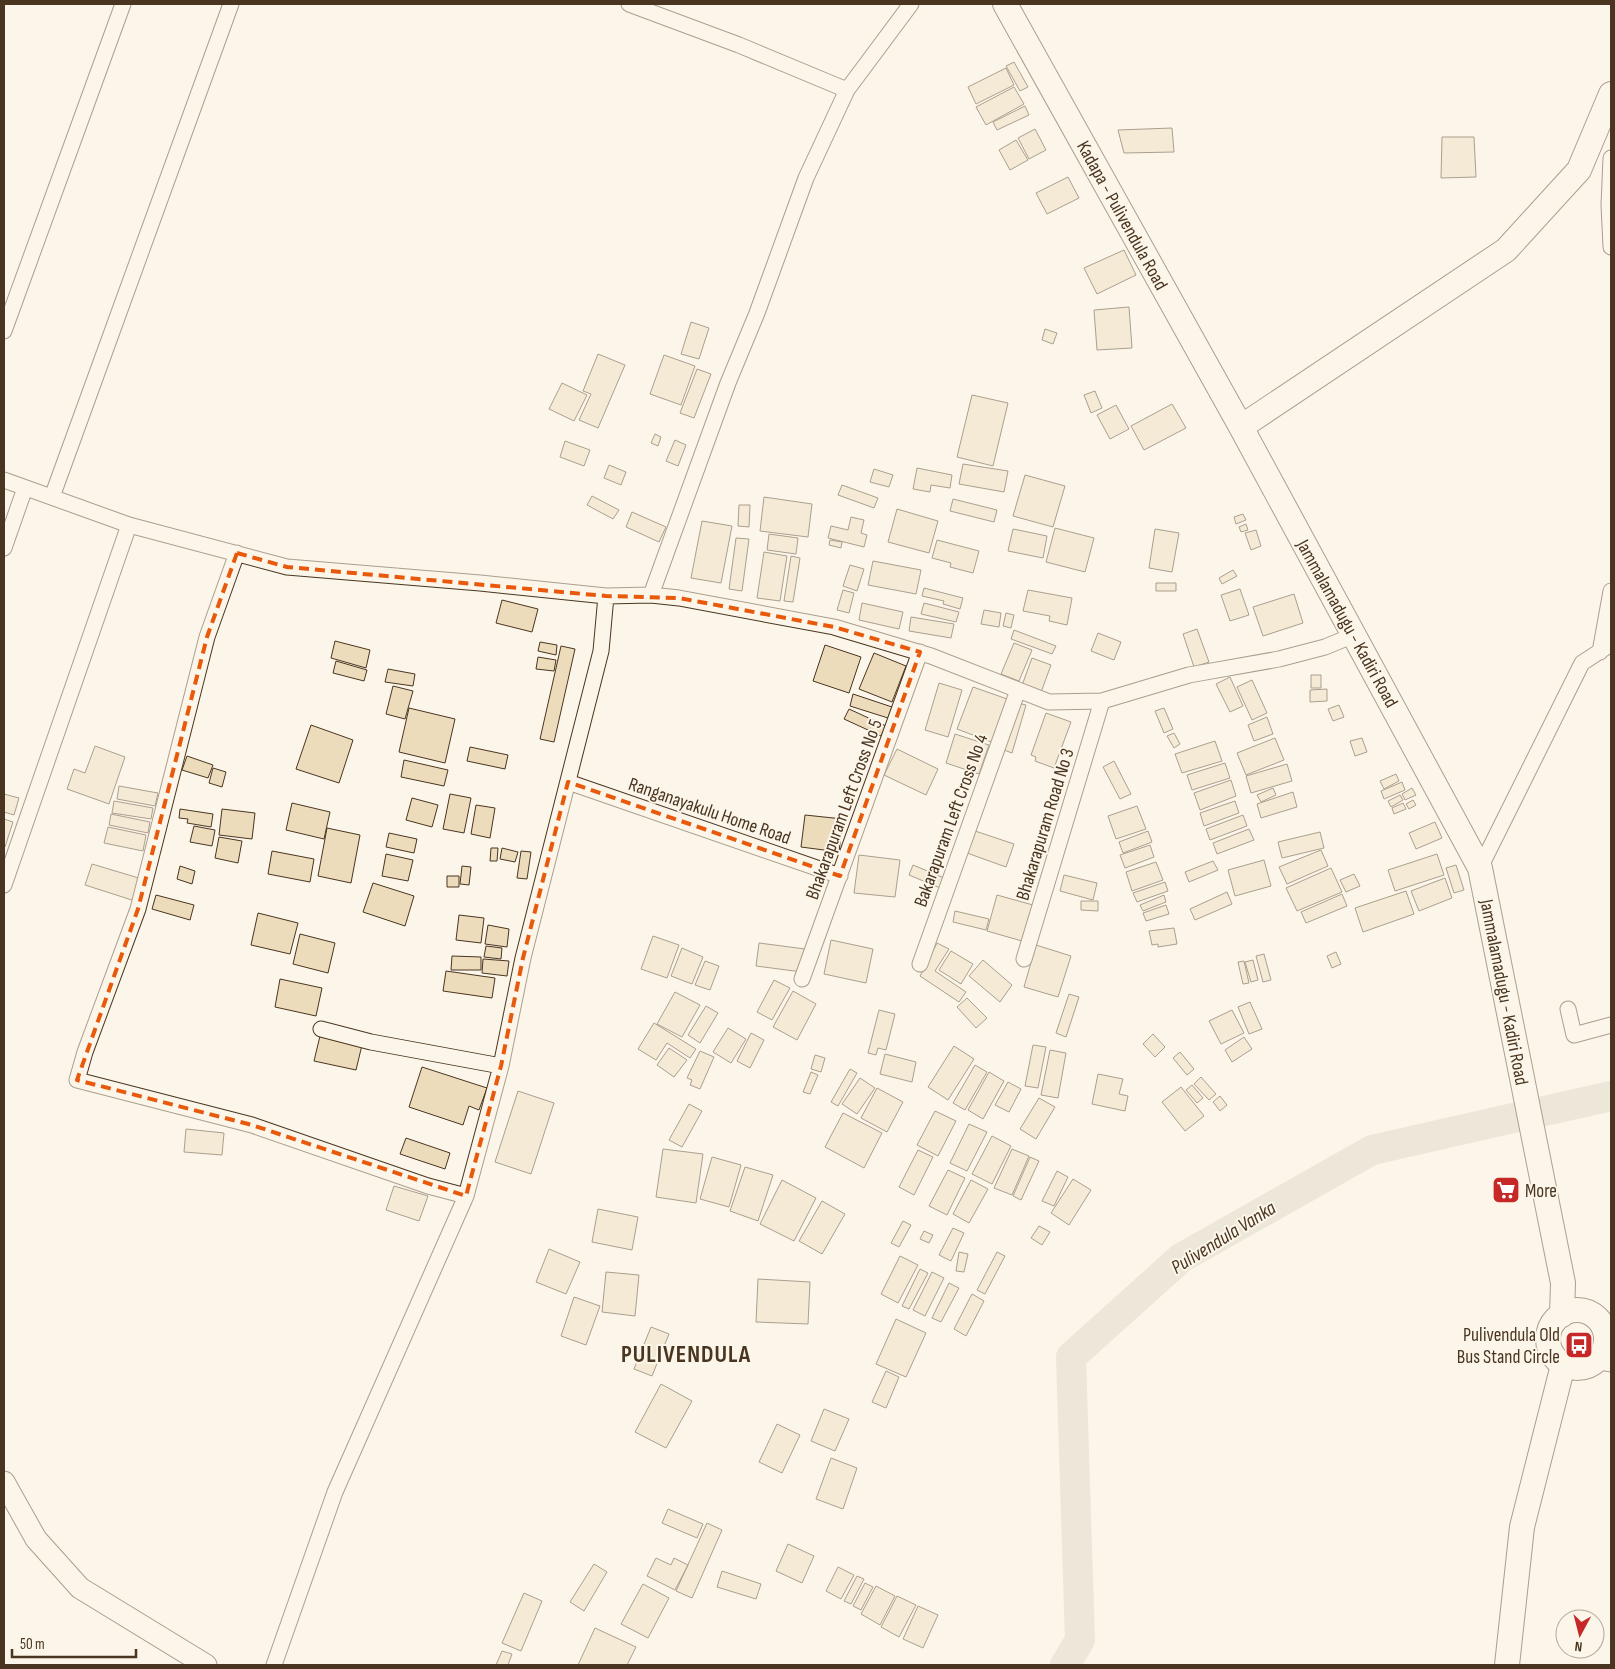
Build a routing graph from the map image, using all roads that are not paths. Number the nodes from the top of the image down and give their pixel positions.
1 (123, 4) edge
2 (231, 4) edge
3 (629, 4) edge
4 (911, 4) edge
5 (1005, 4) edge
6 (847, 90) junction
7 (1611, 94) edge
8 (1611, 158) edge
9 (1611, 247) edge
10 (4, 331) edge
11 (1241, 426) junction
12 (4, 480) edge
13 (25, 488) junction
14 (52, 497) junction
15 (129, 525) junction
16 (4, 548) edge
17 (237, 553) junction
18 (1611, 591) edge
19 (651, 595) junction
20 (606, 596) junction
21 (1354, 635) junction
22 (1605, 648) edge
23 (920, 652) junction
24 (1018, 690) junction
25 (1102, 701) junction
26 (568, 782) junction
27 (1480, 868) junction
28 (840, 876) junction
29 (4, 885) edge
30 (1024, 959) dead end
31 (920, 964) dead end
32 (802, 979) dead end
33 (1568, 1009) dead end
34 (1611, 1025) edge
35 (321, 1029) dead end
36 (501, 1066) junction
37 (466, 1196) junction
38 (1562, 1314) junction
39 (1605, 1360) edge
40 (1563, 1365) junction
41 (4, 1482) edge
42 (206, 1665) edge
43 (274, 1665) edge
44 (1507, 1665) edge

1 - 10 street
2 - 14 street
3 - 6 street
4 - 6 street
5 - 11 main road, Kadapa - Pulivendula Road
6 - 19 street
7 - 11 main road
8 - 9 street
11 - 21 main road, Jammalamadugu - Kadiri Road
12 - 13 street
13 - 14 street
13 - 16 street
14 - 15 street
15 - 17 street
15 - 29 street
17 - 20 street
17 - 37 street
18 - 22 street
19 - 20 street
19 - 23 street
20 - 26 street
21 - 25 street
21 - 27 main road, Jammalamadugu - Kadiri Road
22 - 27 street
23 - 24 street
23 - 28 street, Bhakarapuram Left Cross No 5
24 - 25 street
24 - 31 street, Bakarapuram Left Cross No 4
25 - 30 street, Bhakarapuram Road No 3
26 - 28 street, Ranganayakulu Home Road
26 - 36 street
27 - 38 main road, Jammalamadugu - Kadiri Road
28 - 32 street, Bhakarapuram Left Cross No 5
33 - 34 street
35 - 36 street
36 - 37 street
37 - 43 street
38 - 39 main road
38 - 40 main road
39 - 40 main road
40 - 44 main road
41 - 42 street

